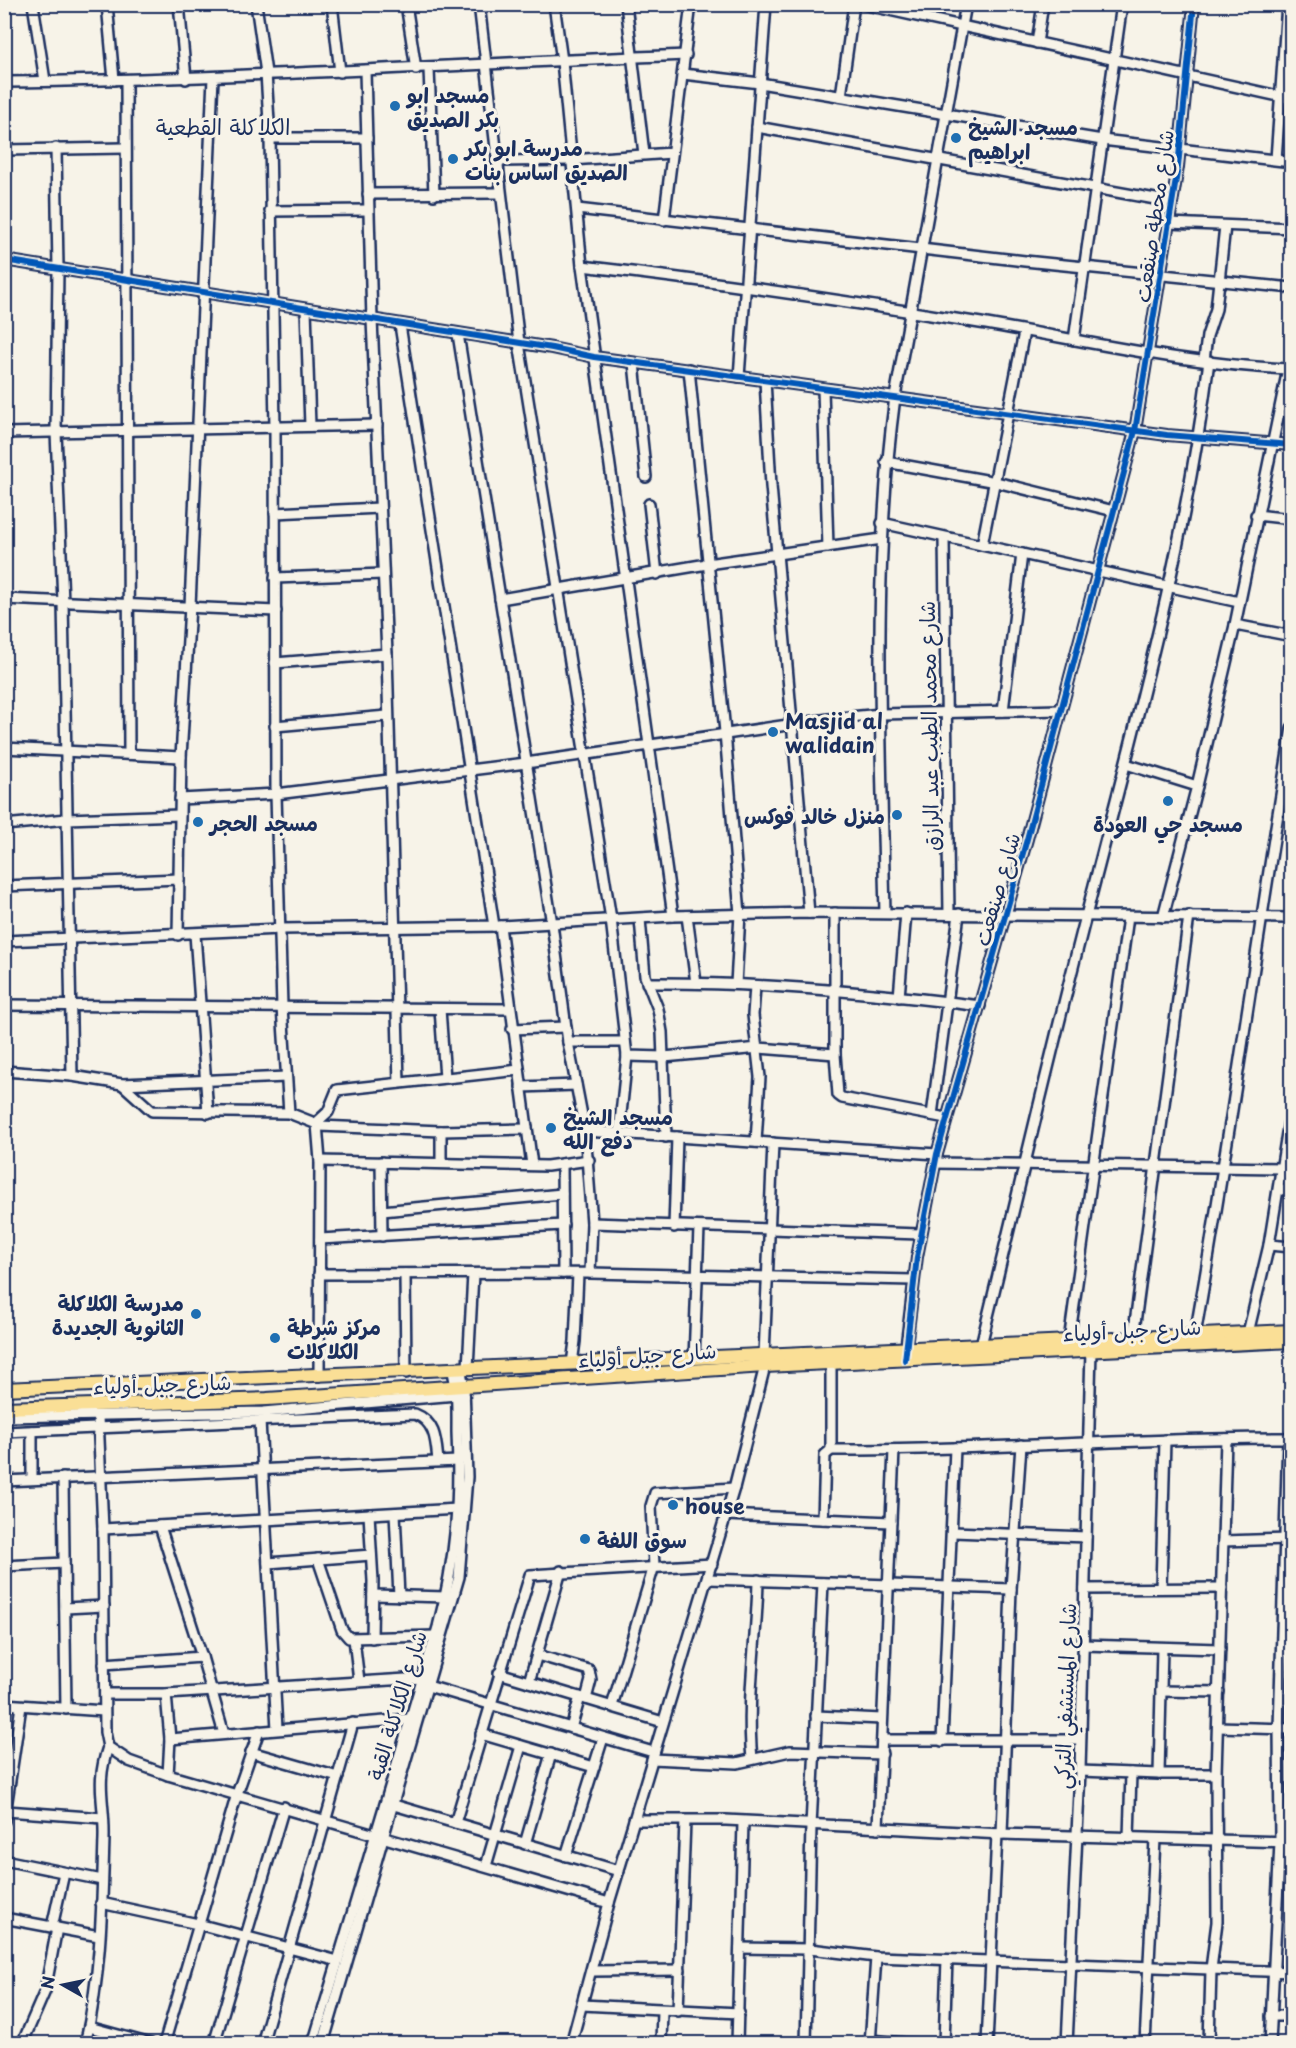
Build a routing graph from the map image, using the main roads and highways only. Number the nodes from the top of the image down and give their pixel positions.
1 (1292, 1330) edge
2 (1292, 1341) edge
3 (905, 1354) junction
4 (764, 1361) junction
5 (4, 1389) edge
6 (4, 1408) edge

1 - 3 main road, شارع جبل أولياء
2 - 3 main road, شارع جبل أولياء
3 - 4 main road, شارع جبل أولياء
3 - 4 main road, شارع جبل أولياء
4 - 5 main road, شارع جبل أولياء
4 - 6 main road, شارع جبل أولياء

